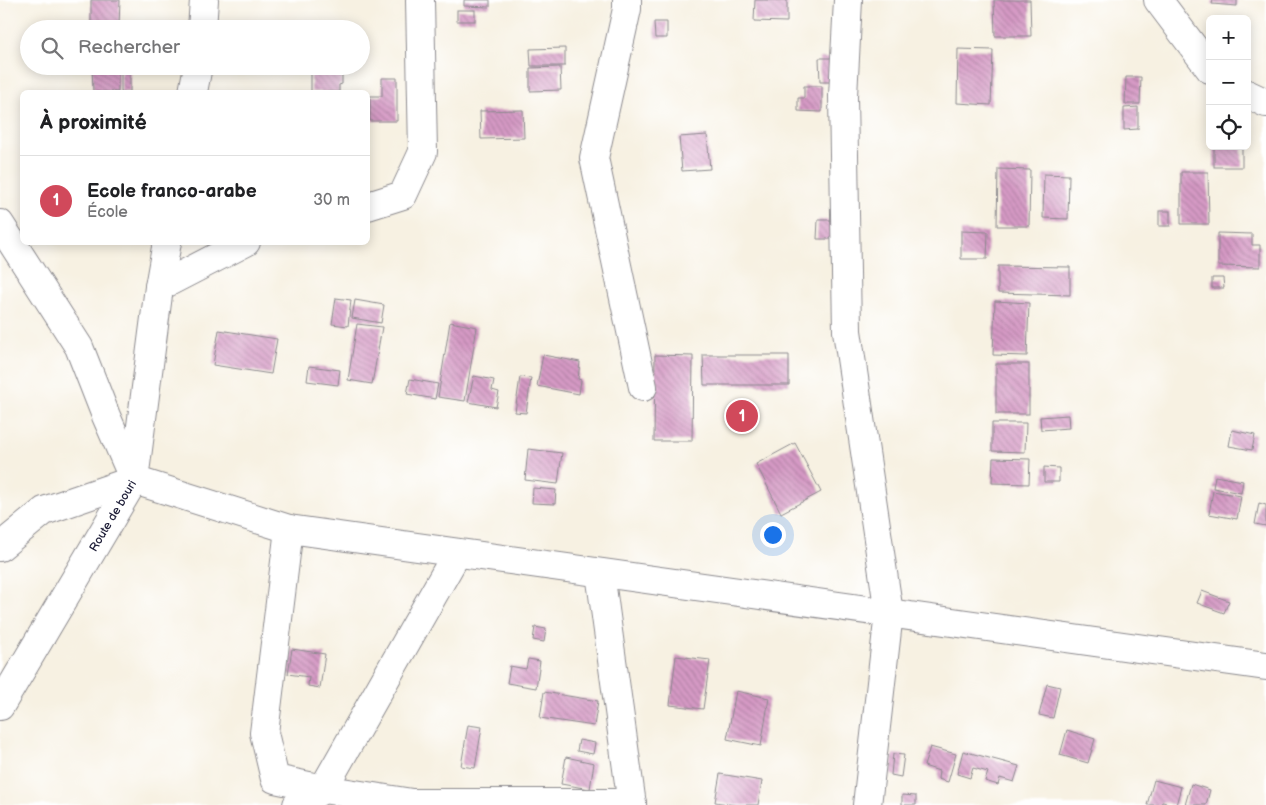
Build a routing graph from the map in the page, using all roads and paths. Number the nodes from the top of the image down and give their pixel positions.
1 (204, 0) edge
2 (420, 0) edge
3 (627, 0) edge
4 (848, 0) edge
5 (1158, 0) edge
6 (203, 20) edge
7 (1206, 64) edge
8 (196, 75) edge
9 (193, 90) edge
10 (1251, 96) edge
11 (1266, 103) edge
12 (370, 205) edge
13 (0, 224) edge
14 (166, 245) edge
15 (240, 245) edge
16 (159, 287) junction
17 (643, 388) dead end
18 (134, 480) junction
19 (289, 529) junction
20 (0, 547) edge
21 (457, 553) junction
22 (600, 573) junction
23 (889, 613) junction
24 (1266, 666) edge
25 (0, 706) edge
26 (323, 789) junction
27 (412, 804) edge
28 (632, 804) edge
29 (297, 805) edge
30 (867, 805) edge

1 - 6 street
2 - 12 street
3 - 17 street
4 - 23 street
5 - 7 street
8 - 9 street
10 - 11 street
13 - 18 street
14 - 16 street, Route de bouri
15 - 16 street
16 - 18 street, Route de bouri
18 - 19 street
18 - 20 street
18 - 25 street, Route de bouri
19 - 21 street
19 - 26 street
21 - 22 street
21 - 26 street
22 - 23 street
22 - 28 street
23 - 24 street
23 - 30 street
26 - 27 street
26 - 29 street
27 - 28 street

